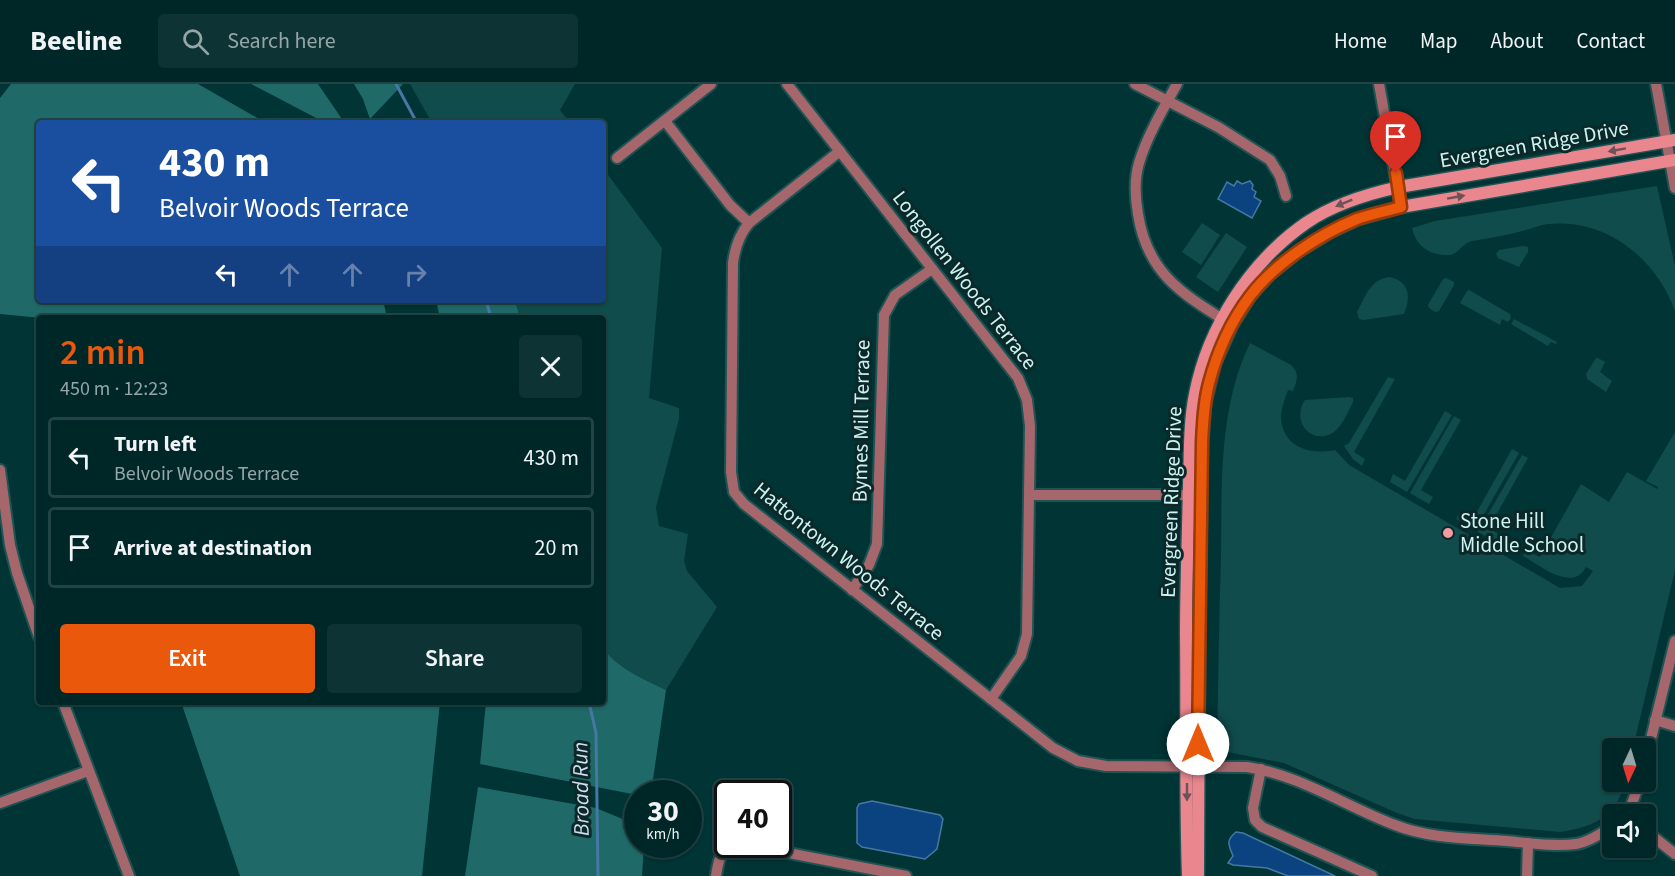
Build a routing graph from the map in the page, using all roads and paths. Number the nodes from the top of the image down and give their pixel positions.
1 (711, 84) edge
2 (787, 84) edge
3 (1135, 84) edge
4 (1177, 84) edge
5 (1379, 84) edge
6 (1656, 84) edge
7 (1167, 102) junction
8 (665, 121) junction
9 (1671, 141) edge
10 (840, 151) junction
11 (617, 158) dead end
12 (1672, 160) edge
13 (1399, 187) junction
14 (1675, 188) edge
15 (1286, 196) dead end
16 (1401, 207) junction
17 (749, 223) junction
18 (932, 269) junction
19 (1227, 322) junction
20 (0, 470) edge
21 (1029, 495) junction
22 (1195, 495) junction
23 (852, 590) junction
24 (36, 628) edge
25 (1675, 641) edge
26 (991, 699) junction
27 (64, 705) edge
28 (1655, 720) junction
29 (1675, 726) edge
30 (1651, 738) edge
31 (1193, 767) junction
32 (1261, 769) junction
33 (88, 771) junction
34 (0, 803) edge
35 (1602, 833) edge
36 (1656, 839) edge
37 (1528, 843) junction
38 (792, 854) edge
39 (1675, 854) edge
40 (720, 858) edge
41 (846, 864) junction
42 (129, 876) edge
43 (716, 876) edge
44 (844, 876) edge
45 (906, 876) edge
46 (1188, 876) edge
47 (1198, 876) edge
48 (1372, 876) edge
49 (1527, 876) edge

1 - 8 street
2 - 10 street, Longollen Woods Terrace
3 - 7 street
4 - 7 street
5 - 13 street
6 - 9 street
7 - 15 street
7 - 19 street
8 - 11 street
8 - 17 street
9 - 12 street
9 -> 13 street, Evergreen Ridge Drive
10 - 17 street, Hattontown Woods Terrace
10 - 18 street, Longollen Woods Terrace
12 - 14 street
16 -> 12 street, Evergreen Ridge Drive
13 - 16 street
13 -> 19 street, Evergreen Ridge Drive
16 - 19 street, Evergreen Ridge Drive
17 - 23 street, Hattontown Woods Terrace
18 - 21 street, Longollen Woods Terrace
18 - 23 street, Bymes Mill Terrace
19 - 22 street, Evergreen Ridge Drive
20 - 24 street
21 - 22 street
21 - 26 street, Longollen Woods Terrace
22 - 31 street, Evergreen Ridge Drive
23 - 26 street, Hattontown Woods Terrace
25 - 28 street
26 - 31 street, Hattontown Woods Terrace
27 - 33 street
28 - 29 street
28 - 30 street
31 - 32 street, Hattontown Woods Terrace
31 -> 46 street, Evergreen Ridge Drive
31 - 47 street, Evergreen Ridge Drive
32 - 37 street, Hattontown Woods Terrace
32 - 48 street
33 - 34 street
33 - 42 street
35 - 37 street, Hattontown Woods Terrace
36 - 39 street
37 - 49 street
38 - 41 street
40 - 43 street
41 - 44 street
41 - 45 street

